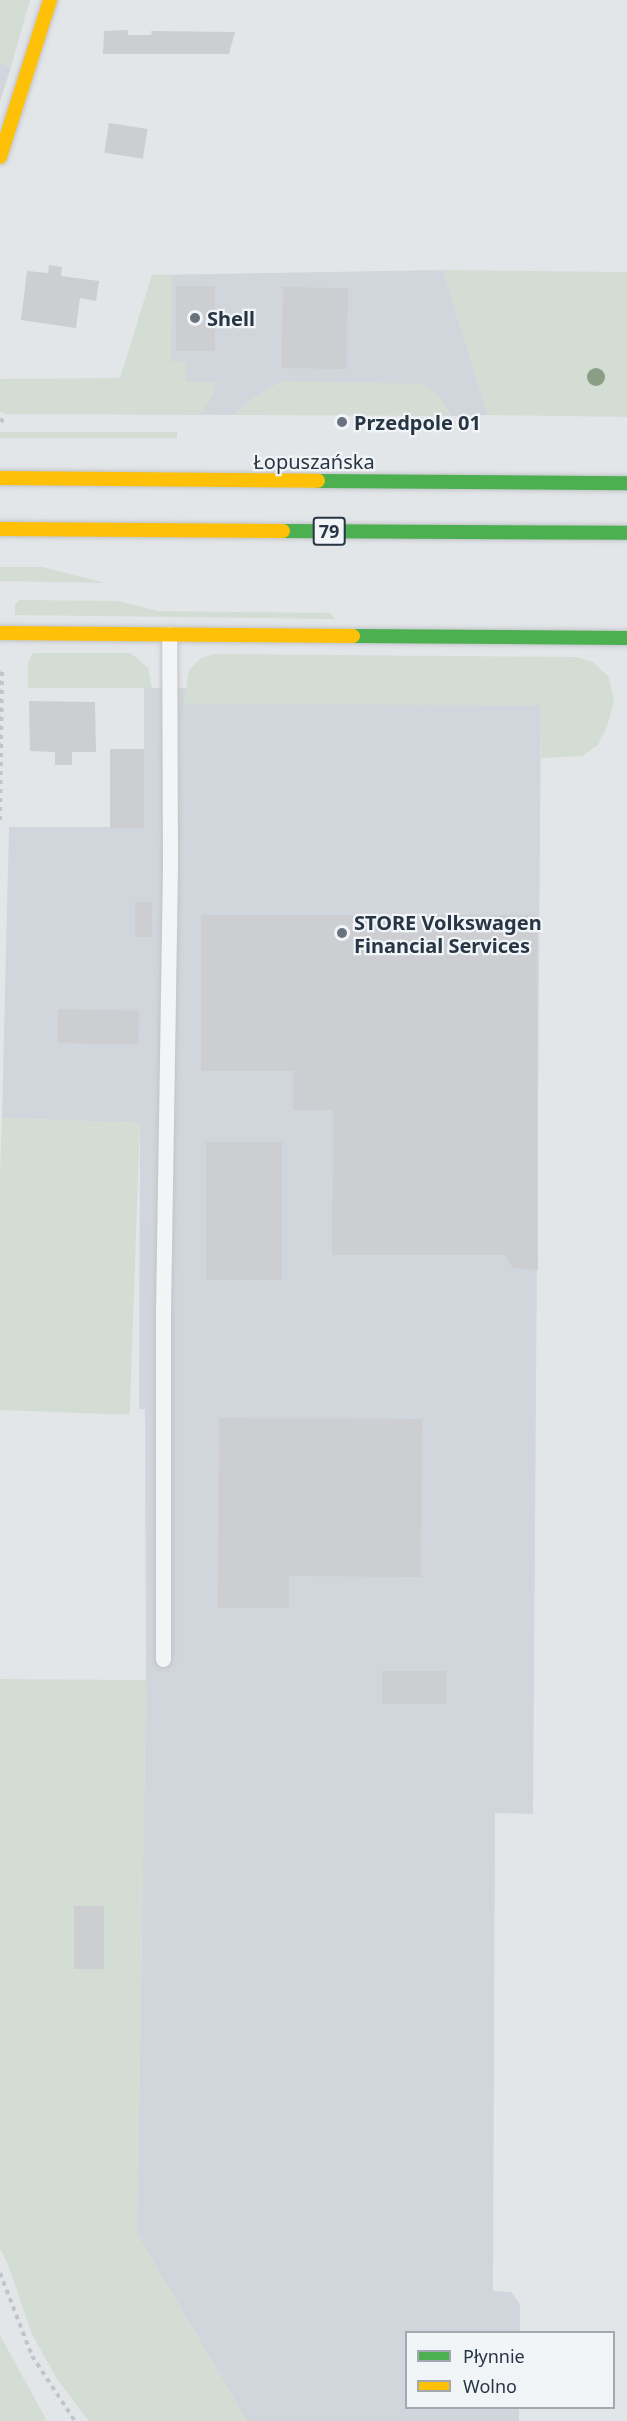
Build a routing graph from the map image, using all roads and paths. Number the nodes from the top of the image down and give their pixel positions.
1 (50, 0) edge
2 (0, 157) edge
3 (0, 419) edge
4 (6, 423) dead end
5 (0, 478) edge
6 (627, 483) edge
7 (0, 529) edge
8 (627, 533) edge
9 (0, 633) edge
10 (170, 634) junction
11 (627, 638) edge
12 (2, 668) dead end
13 (0, 820) edge
14 (163, 1659) dead end
15 (0, 2273) edge
16 (75, 2421) edge

1 - 2 main road
3 - 4 path
5 - 6 main road, Łopuszańska
7 - 8 main road, 79
9 - 10 main road
10 - 11 main road
10 - 14 lane
12 - 13 path
15 - 16 path

